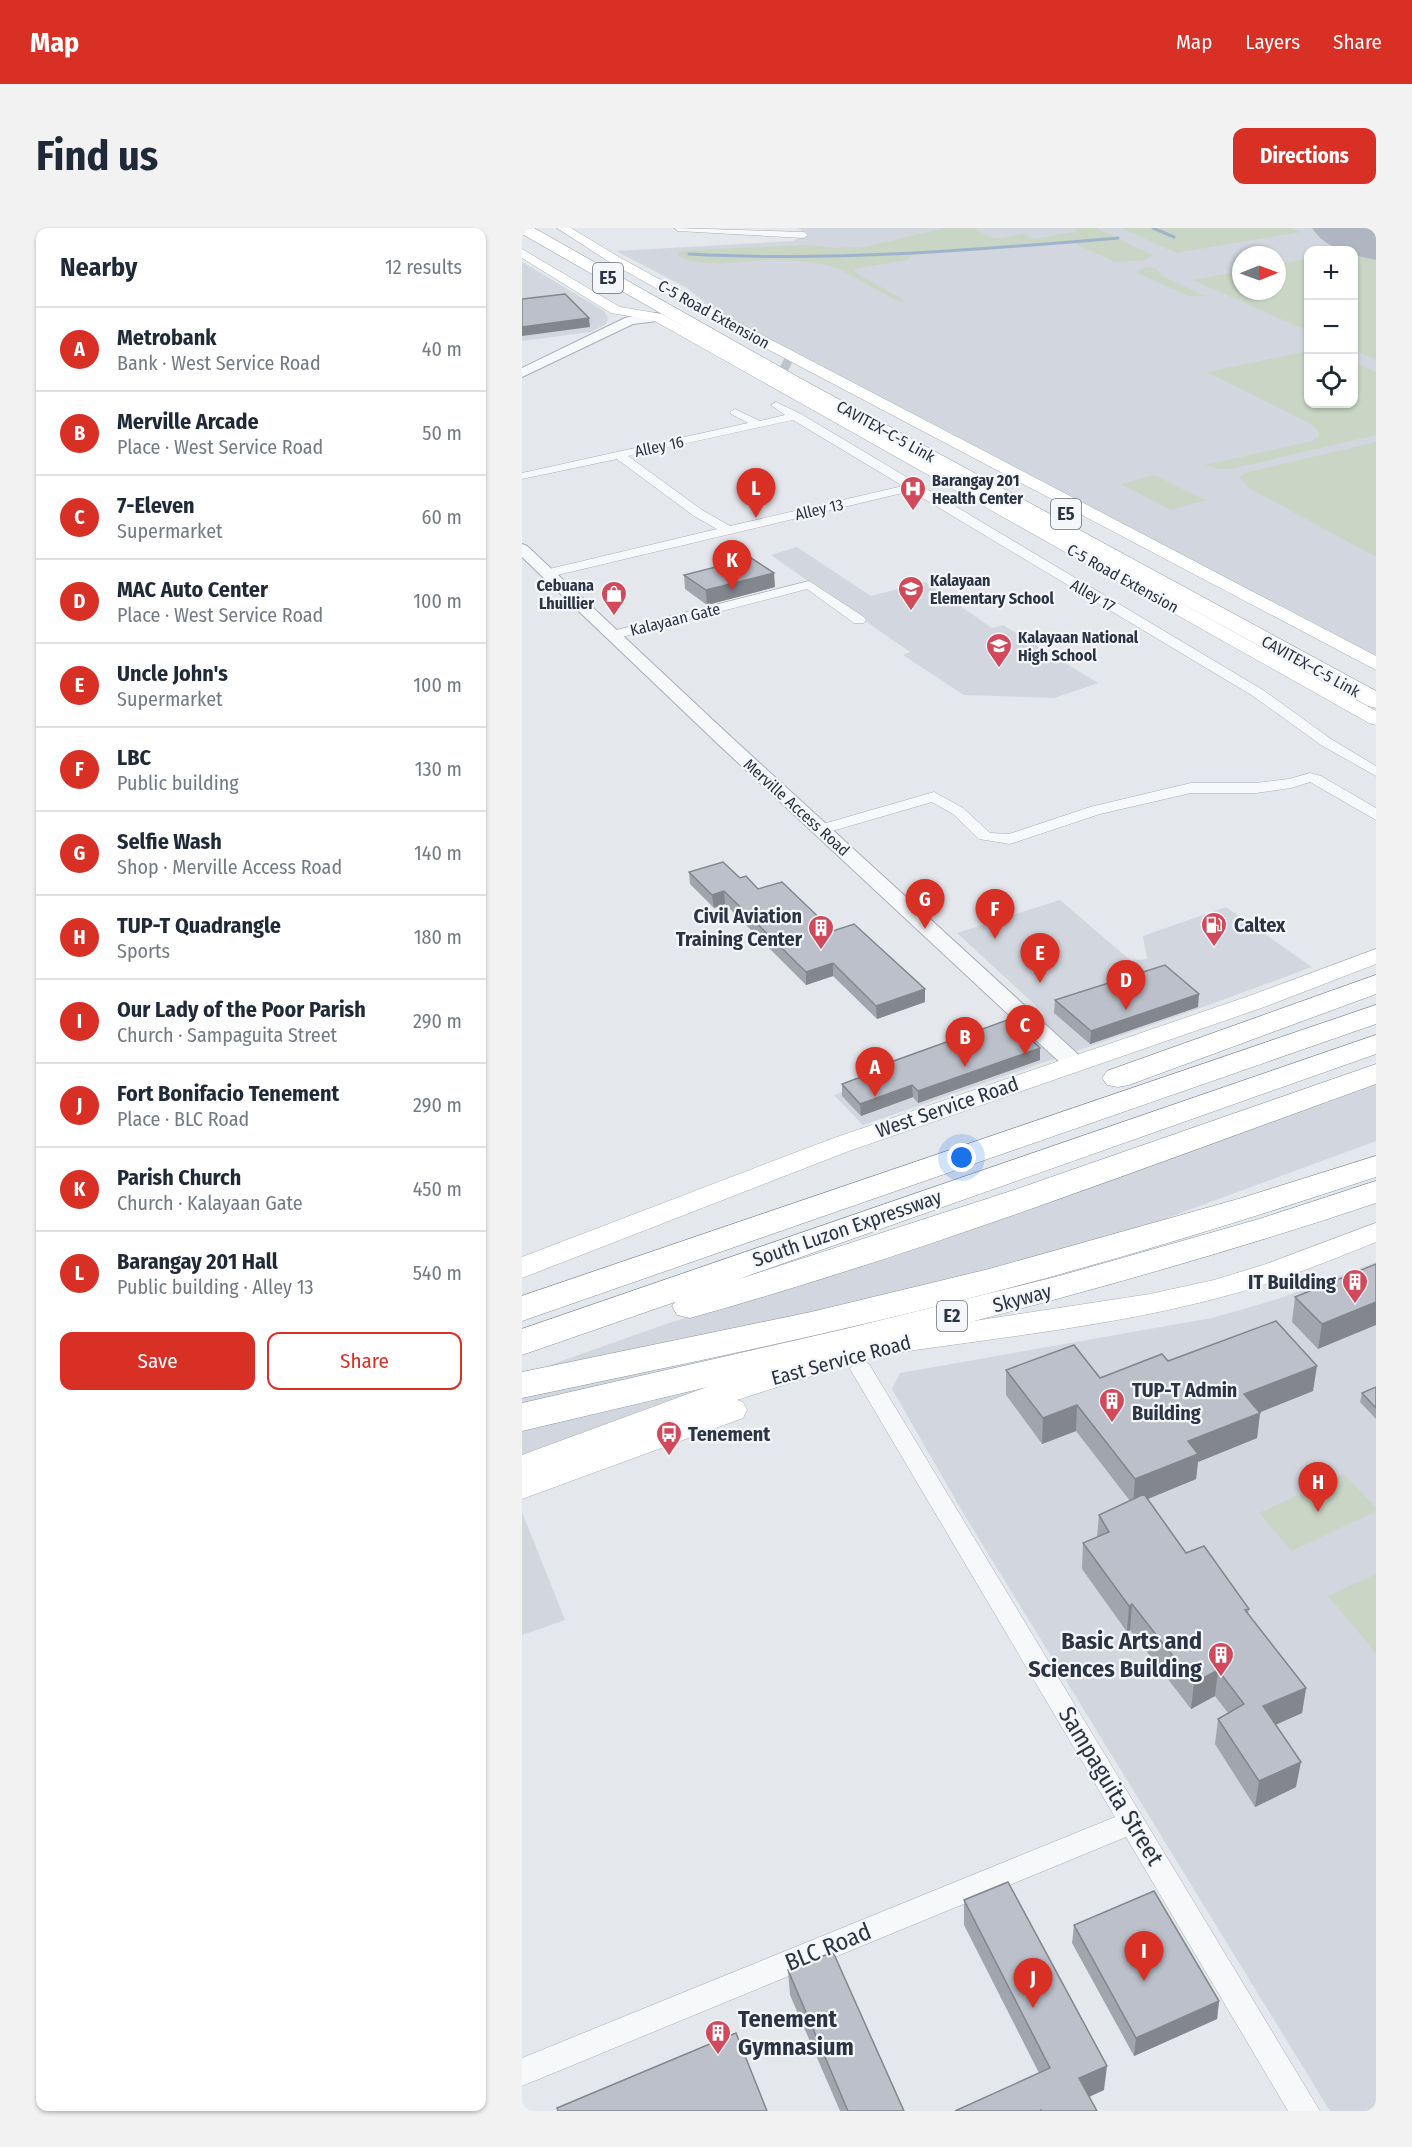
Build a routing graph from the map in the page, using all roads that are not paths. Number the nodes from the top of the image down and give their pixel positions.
1 (523, 228) edge
2 (543, 228) edge
3 (563, 228) edge
4 (678, 228) edge
5 (804, 235) dead end
6 (522, 253) edge
7 (616, 310) junction
8 (657, 317) junction
9 (612, 329) junction
10 (522, 373) edge
11 (776, 405) dead end
12 (735, 412) dead end
13 (796, 416) junction
14 (759, 425) junction
15 (619, 455) junction
16 (522, 476) edge
17 (911, 487) junction
18 (727, 530) junction
19 (522, 549) edge
20 (549, 573) junction
21 (859, 620) dead end
22 (614, 635) junction
23 (1277, 638) junction
24 (1376, 664) edge
25 (1376, 683) edge
26 (1376, 701) edge
27 (1376, 719) edge
28 (1376, 772) edge
29 (1376, 814) edge
30 (822, 829) junction
31 (1376, 956) edge
32 (1376, 984) edge
33 (1376, 1014) edge
34 (1376, 1044) edge
35 (1074, 1063) junction
36 (1376, 1073) edge
37 (1376, 1167) edge
38 (1376, 1192) edge
39 (750, 1231) junction
40 (1376, 1232) edge
41 (1376, 1251) edge
42 (522, 1268) edge
43 (522, 1309) edge
44 (522, 1342) edge
45 (522, 1358) edge
46 (861, 1369) junction
47 (522, 1385) edge
48 (522, 1417) edge
49 (522, 1467) edge
50 (522, 1487) edge
51 (1133, 1822) junction
52 (522, 2072) edge
53 (1305, 2111) edge

1 - 23 highway, CAVITEX–C-5 Link / E5
2 - 23 highway, CAVITEX–C-5 Link / E5
3 - 24 main road, C-5 Road Extension
4 - 5 street
6 - 7 main road, C-5 Road Extension
7 - 8 main road, C-5 Road Extension
7 - 9 street
8 - 9 street
8 - 27 main road, C-5 Road Extension
9 - 10 street
11 - 13 street, Alley 17
12 - 14 street
13 - 14 street, Alley 16
13 - 17 street, Alley 17
14 - 15 street, Alley 16
15 - 16 street, Alley 16
15 - 18 street
17 - 18 street, Alley 13
17 - 28 street, Alley 17
18 - 20 street, Alley 13
19 - 20 street, Merville Access Road
20 - 22 street, Merville Access Road
21 - 22 street, Kalayaan Gate
22 - 30 street, Merville Access Road
23 - 25 highway, CAVITEX–C-5 Link / E5
23 - 26 highway, CAVITEX–C-5 Link / E5
29 - 30 street
30 - 35 street, Merville Access Road
31 - 35 main road, West Service Road
32 - 39 highway
33 - 39 highway, South Luzon Expressway
34 - 44 highway, South Luzon Expressway
35 - 42 main road, West Service Road
36 - 45 highway
37 - 47 highway, Skyway / E2
38 - 48 highway, Skyway / E2
39 - 43 highway, South Luzon Expressway
40 - 49 main road, East Service Road
41 - 46 main road, East Service Road
46 - 50 main road, East Service Road
46 - 51 street, Sampaguita Street
51 - 52 street, BLC Road
51 - 53 street, Sampaguita Street

